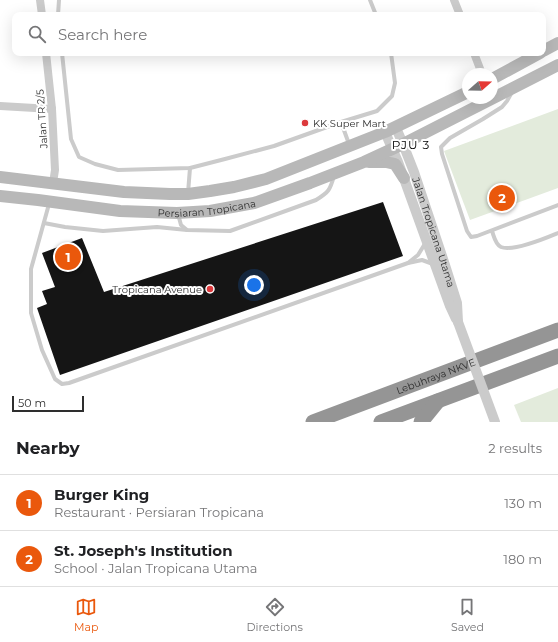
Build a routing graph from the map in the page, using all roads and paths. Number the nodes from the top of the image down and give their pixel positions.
1 (40, 0) edge
2 (59, 0) edge
3 (370, 0) edge
4 (454, 0) edge
5 (42, 12) edge
6 (58, 12) edge
7 (375, 12) edge
8 (459, 12) edge
9 (558, 43) edge
10 (546, 49) edge
11 (46, 56) edge
12 (62, 56) edge
13 (392, 56) edge
14 (476, 56) edge
15 (534, 56) edge
16 (558, 65) edge
17 (480, 68) edge
18 (498, 76) edge
19 (514, 87) junction
20 (462, 95) edge
21 (0, 106) edge
22 (52, 109) junction
23 (342, 122) junction
24 (391, 130) junction
25 (350, 146) junction
26 (398, 146) junction
27 (364, 162) junction
28 (190, 168) junction
29 (334, 174) junction
30 (0, 177) edge
31 (404, 178) junction
32 (53, 183) junction
33 (188, 194) junction
34 (0, 196) edge
35 (50, 201) junction
36 (558, 205) edge
37 (177, 213) junction
38 (44, 223) junction
39 (188, 230) junction
40 (492, 231) junction
41 (558, 233) edge
42 (426, 241) junction
43 (408, 263) junction
44 (434, 265) junction
45 (445, 265) junction
46 (458, 322) junction
47 (558, 330) edge
48 (558, 356) edge
49 (438, 401) junction
50 (313, 422) edge
51 (381, 422) edge
52 (421, 422) edge
53 (496, 422) edge

1 - 5 street
2 - 6 lane
3 - 7 lane
4 - 8 street
9 - 10 main road
11 - 22 street, Jalan TR 2/5
12 - 28 lane
13 - 23 lane
14 - 17 street
15 - 18 main road
16 - 19 main road, Persiaran Tropicana
19 - 26 main road, Persiaran Tropicana
19 - 40 lane
20 - 24 main road, Persiaran Tropicana
21 - 22 street
22 - 32 street, Jalan TR 2/5
23 - 25 lane
23 - 28 lane
24 - 25 main road, Persiaran Tropicana
24 - 26 street
25 - 33 main road, Persiaran Tropicana
26 - 27 main road, Persiaran Tropicana
26 - 31 street, Jalan Tropicana Utama
26 - 45 street, Jalan Tropicana Utama
27 - 29 main road, Persiaran Tropicana
27 - 31 main road
28 - 33 lane
29 - 37 main road, Persiaran Tropicana
29 - 39 lane
30 - 32 main road, Persiaran Tropicana
31 - 42 street, Jalan Tropicana Utama
32 - 33 main road, Persiaran Tropicana
32 - 35 main road
34 - 35 main road, Persiaran Tropicana
35 - 37 main road, Persiaran Tropicana
35 - 38 lane
36 - 40 lane
37 - 39 lane
38 - 39 lane
38 - 43 lane
40 - 41 lane
42 - 43 lane
42 - 44 street, Jalan Tropicana Utama
43 - 44 lane
44 - 45 lane
44 - 46 street, Jalan Tropicana Utama
45 - 46 street, Jalan Tropicana Utama
46 - 53 street, Jalan Tropicana Utama, bridge
47 - 50 highway, Lebuhraya NKVE
48 - 49 highway
49 - 51 highway
49 - 52 highway

